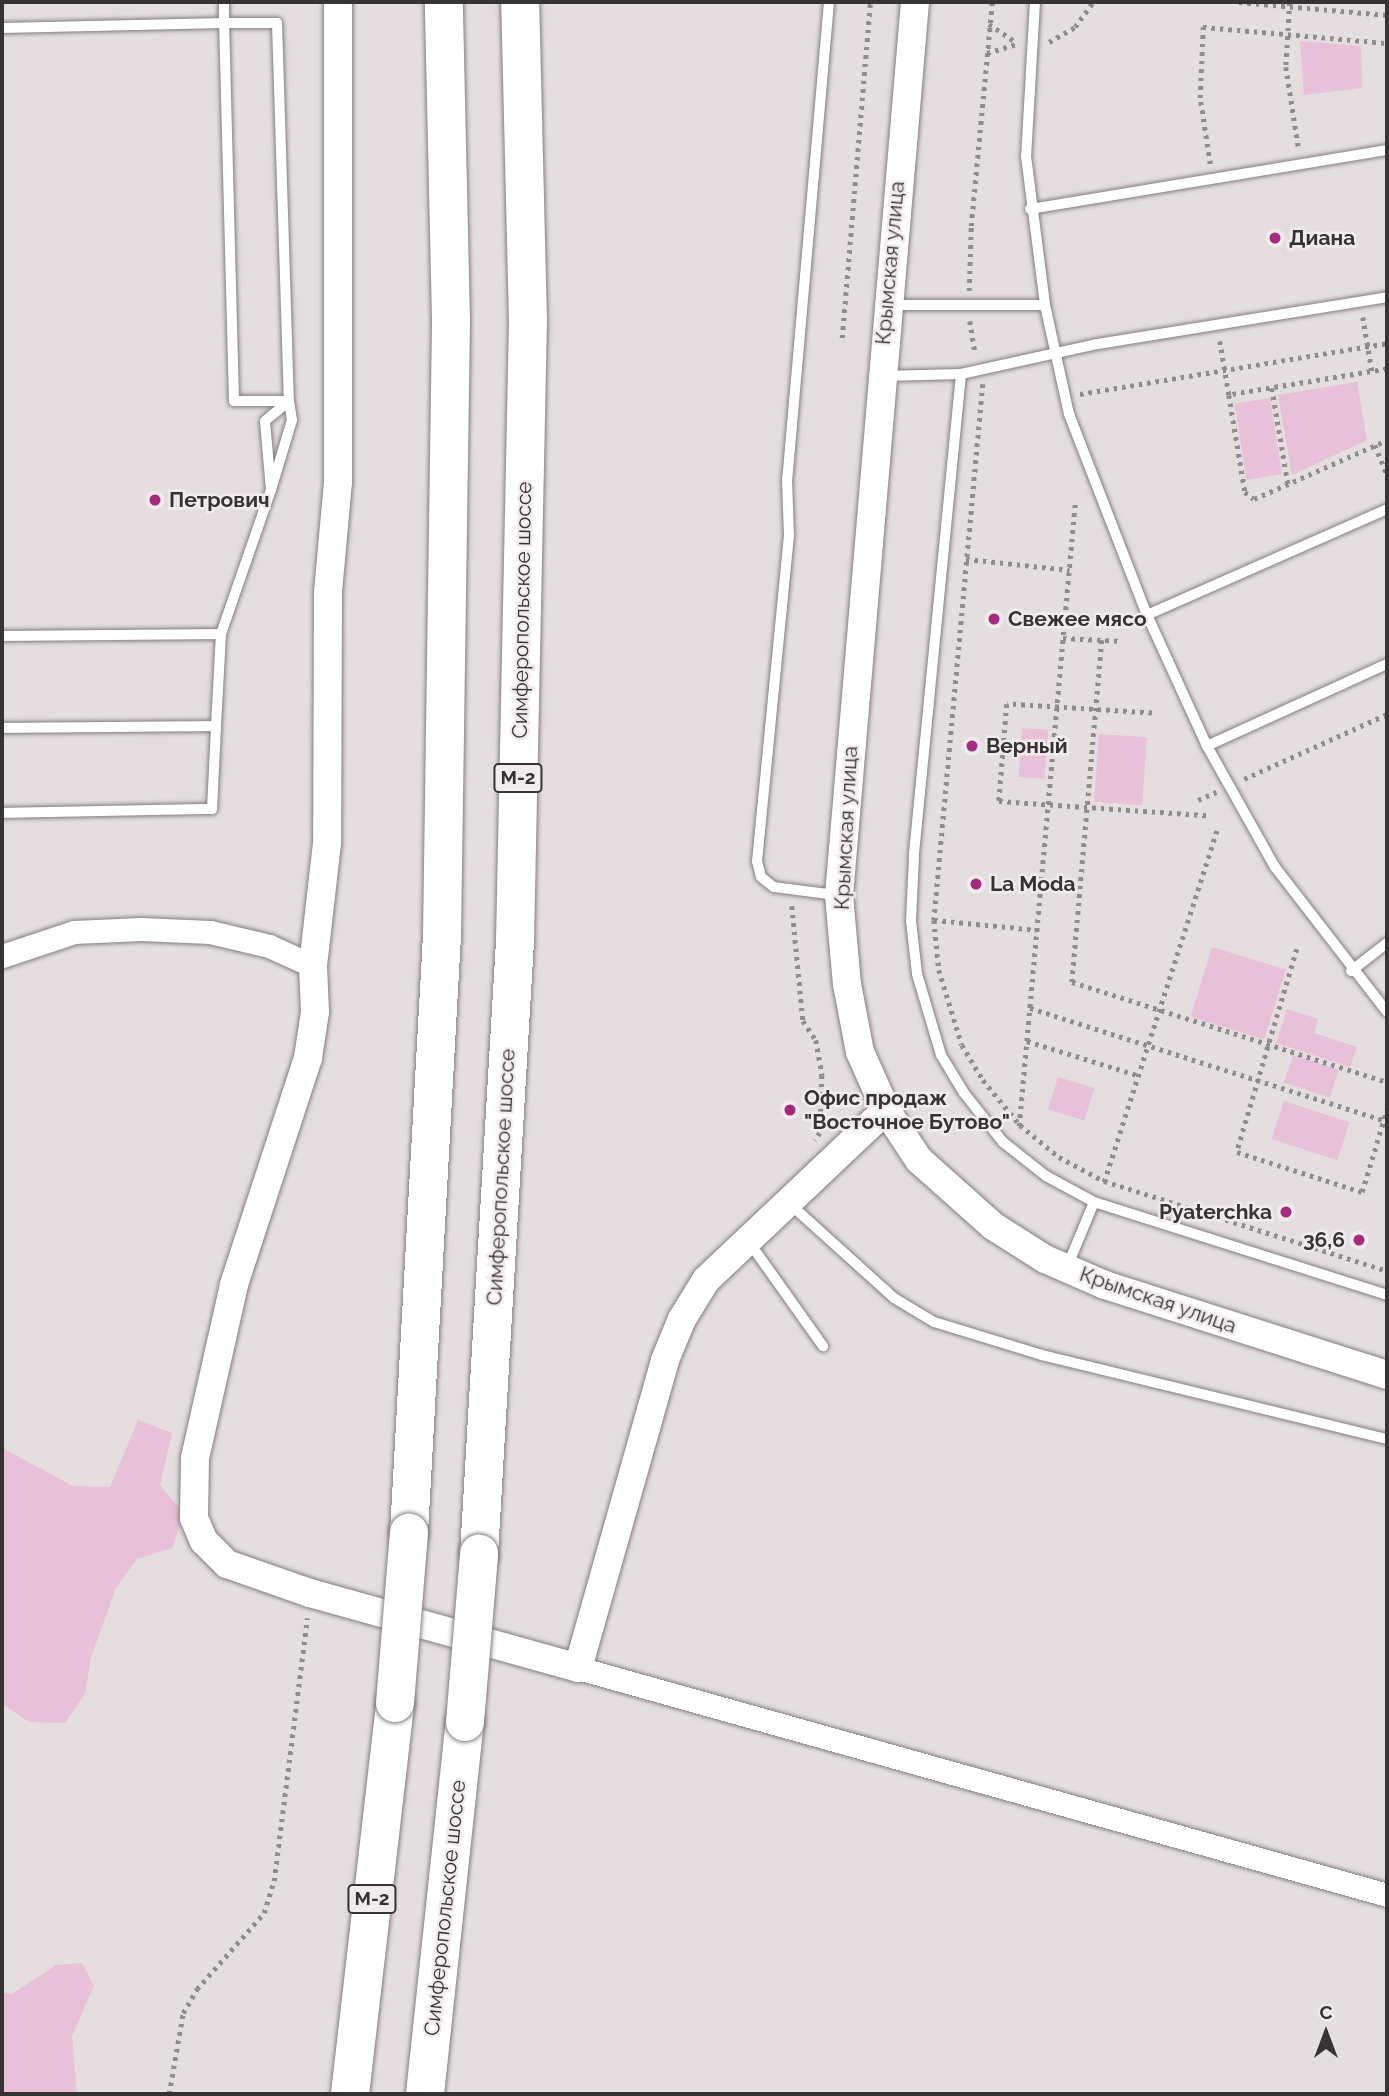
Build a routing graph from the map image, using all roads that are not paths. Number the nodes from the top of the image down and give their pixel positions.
1 (224, 2) edge
2 (338, 2) edge
3 (444, 2) edge
4 (520, 2) edge
5 (829, 2) edge
6 (915, 2) edge
7 (1035, 2) edge
8 (224, 23) junction
9 (2, 28) edge
10 (1387, 150) edge
11 (1030, 209) junction
12 (1387, 297) edge
13 (886, 305) junction
14 (1045, 305) junction
15 (1057, 356) junction
16 (961, 374) junction
17 (880, 376) junction
18 (289, 401) junction
19 (271, 490) junction
20 (1387, 509) edge
21 (1147, 615) junction
22 (221, 634) junction
23 (2, 636) edge
24 (1387, 664) edge
25 (216, 726) junction
26 (2, 728) edge
27 (1207, 746) junction
28 (2, 813) edge
29 (839, 895) junction
30 (1387, 943) edge
31 (2, 956) edge
32 (313, 966) junction
33 (1352, 971) junction
34 (1387, 1012) edge
35 (886, 1110) junction
36 (1094, 1202) junction
37 (789, 1203) junction
38 (749, 1242) junction
39 (1066, 1268) junction
40 (1387, 1295) edge
41 (823, 1346) dead end
42 (1387, 1375) edge
43 (1387, 1439) edge
44 (578, 1668) junction
45 (1387, 1895) edge
46 (350, 2094) edge
47 (425, 2094) edge

1 - 8 lane
2 - 32 street
3 - 46 highway, М-2, bridge
4 - 47 highway, Симферопольское шоссе / М-2, bridge
5 - 29 lane
6 - 13 street, Крымская улица
7 - 11 lane
8 - 9 lane
8 - 18 lane
8 - 18 lane
10 - 11 lane
11 - 14 lane
12 - 15 lane
13 - 14 lane
13 - 17 street, Крымская улица
14 - 15 lane
15 - 16 lane
15 - 21 lane
16 - 17 lane
16 - 36 lane
17 - 29 street, Крымская улица
18 - 19 lane
18 - 19 lane
19 - 22 lane
20 - 21 lane
21 - 27 lane
22 - 23 lane
22 - 25 lane
24 - 27 lane
25 - 26 lane
25 - 28 lane
27 - 33 lane
29 - 35 street, Крымская улица
30 - 33 lane
31 - 32 street
32 - 44 street
33 - 34 lane
35 - 37 street
35 - 39 street, Крымская улица
36 - 39 lane
36 - 40 lane
37 - 38 street
37 - 43 lane
38 - 41 lane
38 - 44 street
39 - 42 street, Крымская улица
44 - 45 street

